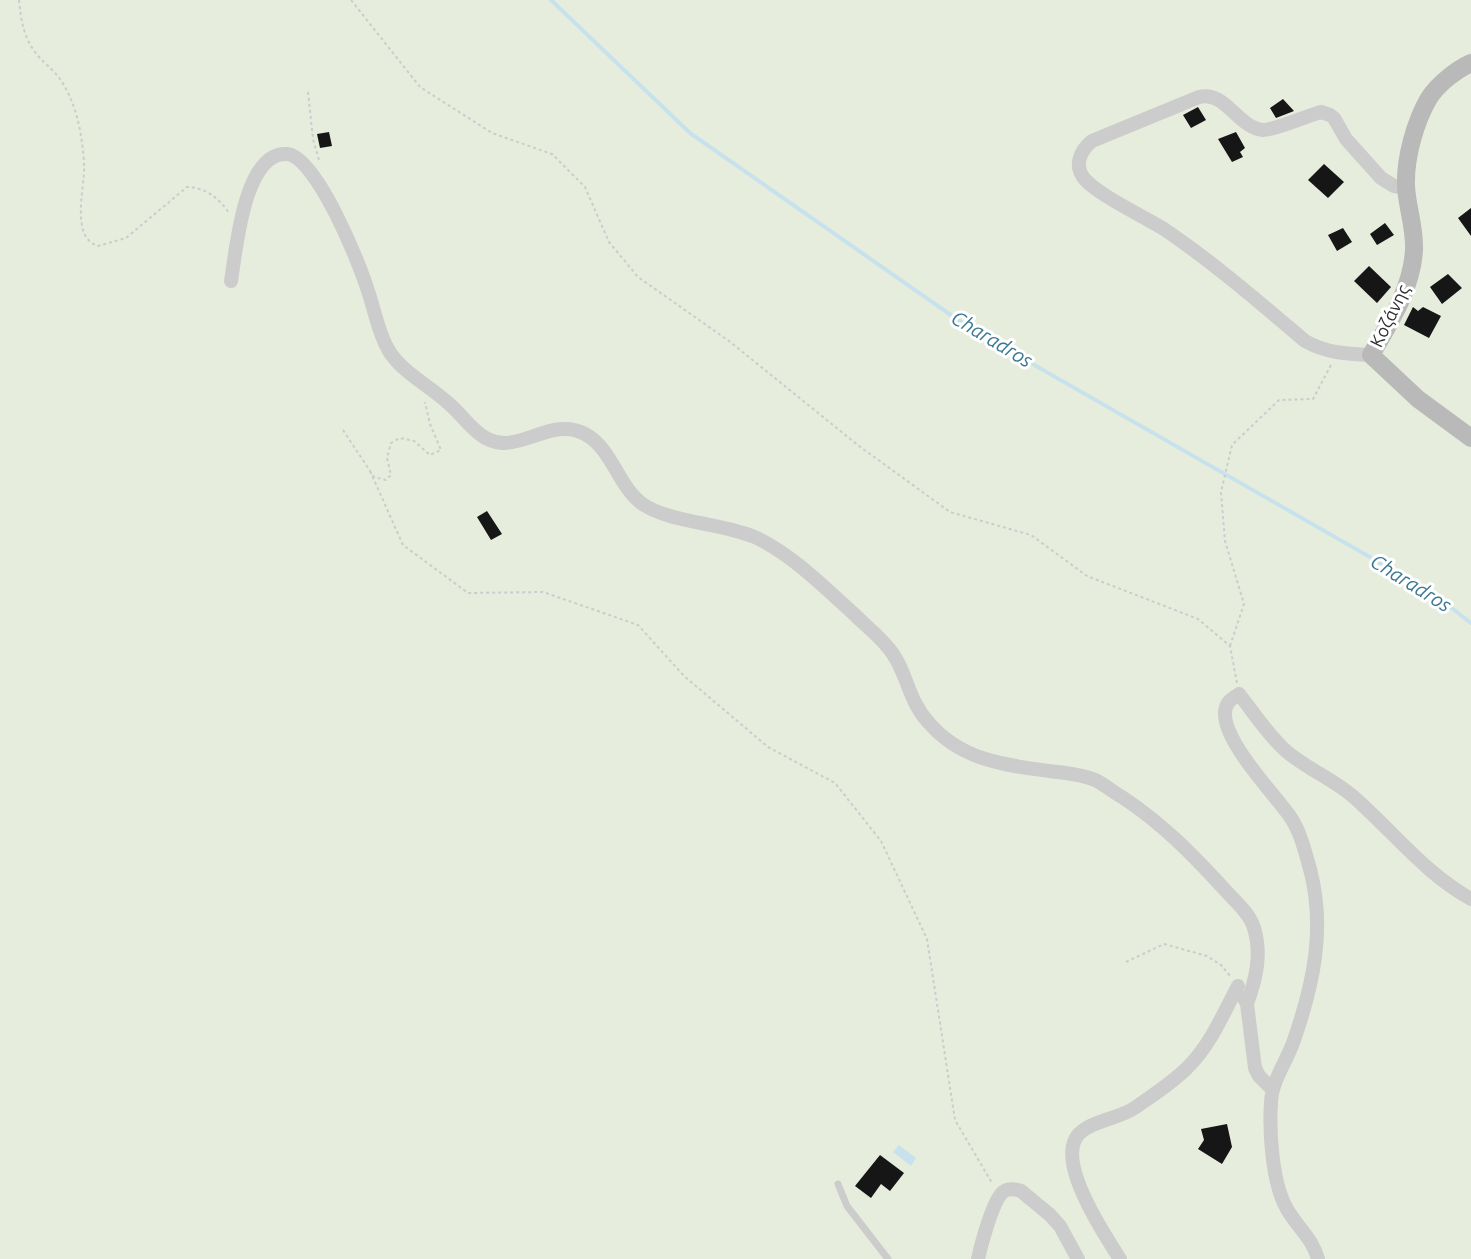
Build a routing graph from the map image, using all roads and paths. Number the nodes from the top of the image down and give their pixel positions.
1 (19, 0) edge
2 (351, 0) edge
3 (1471, 63) edge
4 (308, 92) dead end
5 (321, 169) dead end
6 (1406, 188) junction
7 (240, 227) junction
8 (231, 281) dead end
9 (1335, 353) junction
10 (1371, 355) junction
11 (431, 390) junction
12 (343, 430) dead end
13 (1471, 438) edge
14 (370, 471) junction
15 (1230, 646) junction
16 (1239, 694) junction
17 (1471, 899) edge
18 (1126, 962) dead end
19 (1238, 986) junction
20 (1247, 1004) junction
21 (1273, 1090) junction
22 (838, 1184) dead end
23 (1000, 1196) junction
24 (888, 1259) edge
25 (978, 1259) edge
26 (1078, 1259) edge
27 (1120, 1259) edge
28 (1318, 1259) edge

1 - 7 path
2 - 15 path
3 - 6 street, Κοζάνης
4 - 5 path
6 - 9 street
6 - 10 street, Κοζάνης
7 - 8 street
7 - 11 street
9 - 10 street
9 - 15 path
10 - 13 street, Κοζάνης
11 - 14 path
11 - 20 street
12 - 14 path
14 - 23 path
15 - 16 path
16 - 17 street
16 - 21 street
18 - 19 path
19 - 20 street
19 - 27 street
20 - 21 street
21 - 28 street
22 - 24 lane
23 - 25 street
23 - 26 street

